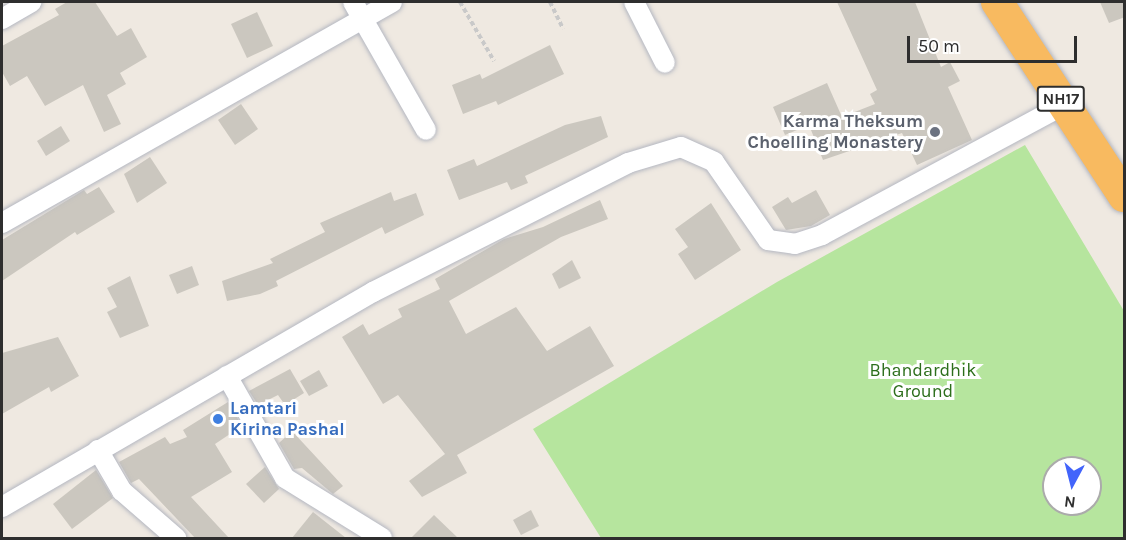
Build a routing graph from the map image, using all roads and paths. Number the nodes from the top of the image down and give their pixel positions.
1 (32, 2) edge
2 (353, 2) edge
3 (392, 2) edge
4 (460, 2) edge
5 (550, 2) edge
6 (634, 2) edge
7 (997, 2) edge
8 (2, 19) edge
9 (363, 19) junction
10 (563, 30) dead end
11 (494, 61) dead end
12 (665, 63) dead end
13 (1065, 104) junction
14 (426, 130) dead end
15 (1125, 196) edge
16 (2, 223) edge
17 (227, 376) junction
18 (98, 450) junction
19 (2, 507) edge
20 (176, 538) edge
21 (382, 538) edge

1 - 8 street
2 - 9 street
3 - 9 street
4 - 11 path
5 - 10 path
6 - 12 street
7 - 13 highway, NH17
9 - 14 street
9 - 16 street
13 - 15 highway, NH17
13 - 17 street
17 - 18 street
17 - 21 street
18 - 19 street
18 - 20 street

